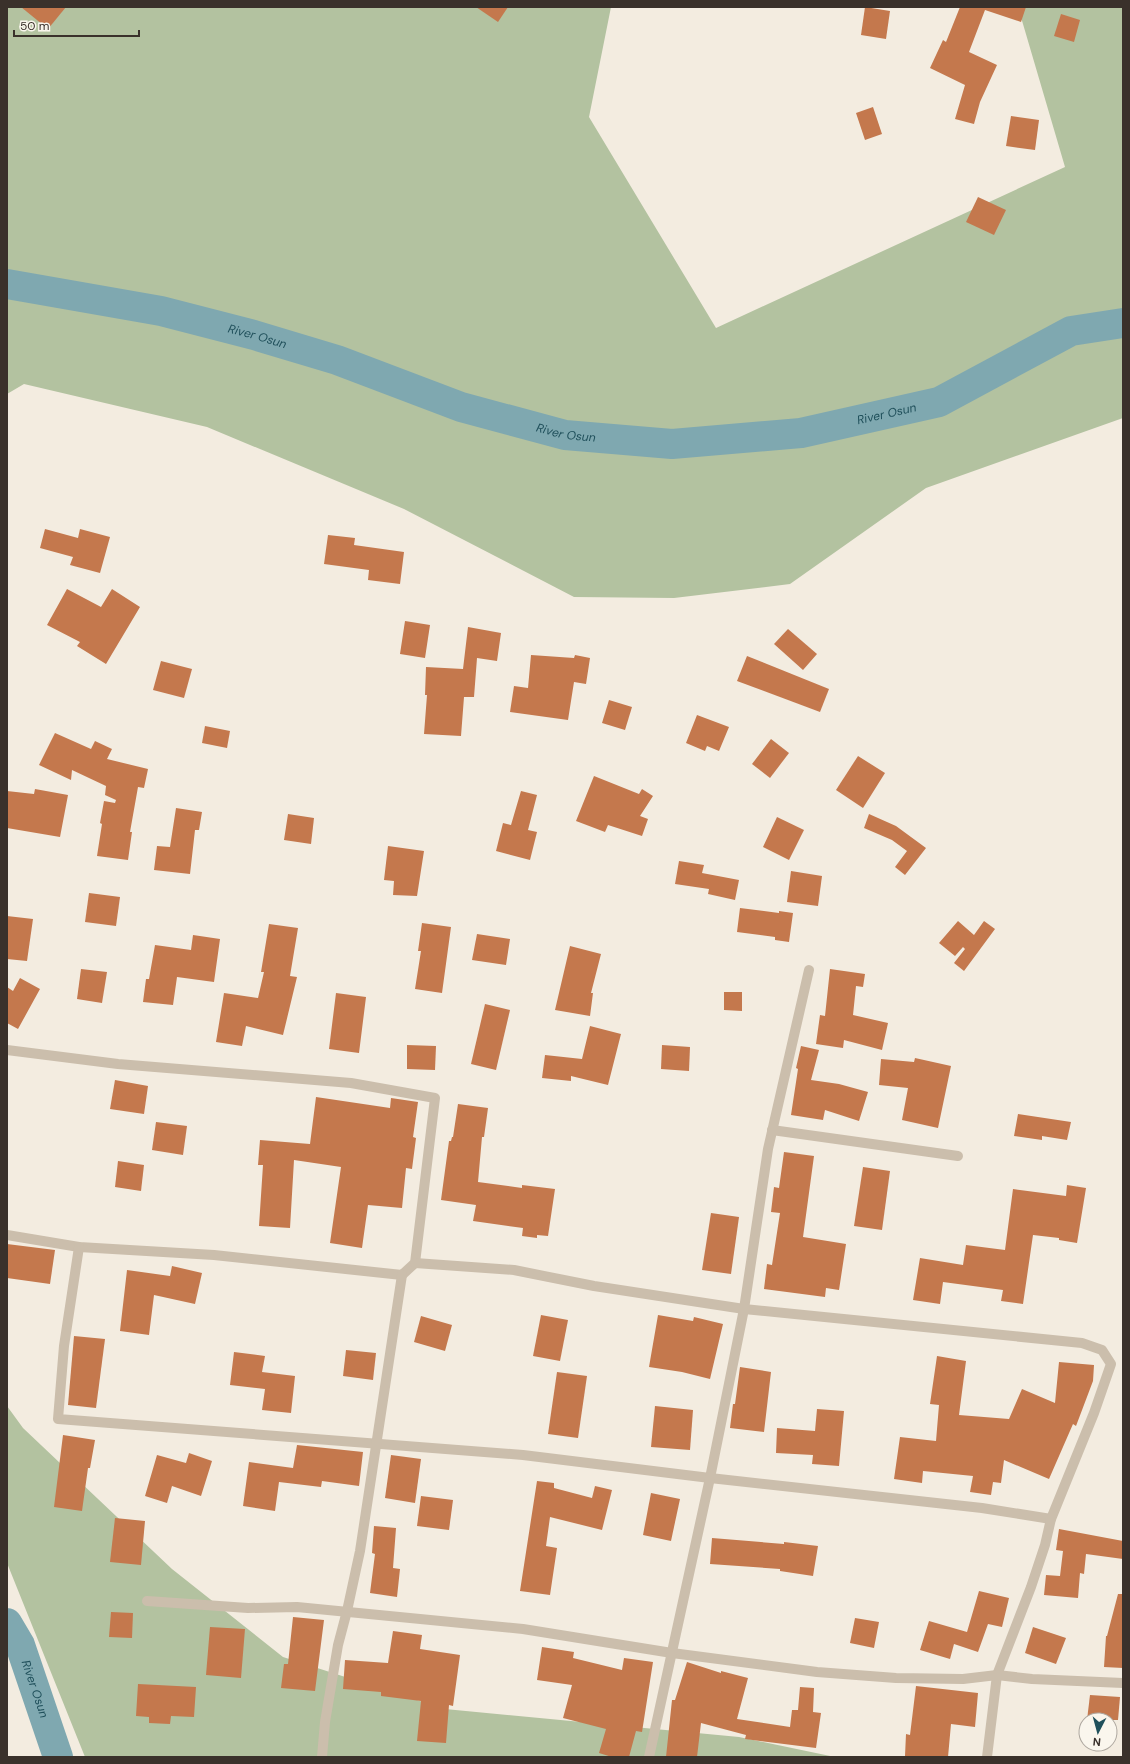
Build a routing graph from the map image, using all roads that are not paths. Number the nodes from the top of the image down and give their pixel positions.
1 (809, 970) dead end
2 (7, 1050) edge
3 (772, 1130) junction
4 (958, 1156) dead end
5 (7, 1235) edge
6 (79, 1247) junction
7 (415, 1264) junction
8 (402, 1275) junction
9 (744, 1309) junction
10 (377, 1443) junction
11 (710, 1478) junction
12 (1051, 1519) junction
13 (147, 1601) dead end
14 (347, 1611) junction
15 (672, 1653) junction
16 (997, 1675) junction
17 (1123, 1683) edge
18 (322, 1757) edge
19 (649, 1757) edge
20 (987, 1757) edge

1 - 3 street
2 - 7 street
3 - 4 street
3 - 9 street
5 - 6 street
6 - 8 street
6 - 10 street
7 - 8 street
7 - 9 street
8 - 10 street
9 - 11 street
9 - 12 street
10 - 11 street
10 - 14 street
11 - 12 street
11 - 15 street
12 - 16 street
13 - 14 street
14 - 15 street
14 - 18 street
15 - 16 street
15 - 19 street
16 - 17 street
16 - 20 street

